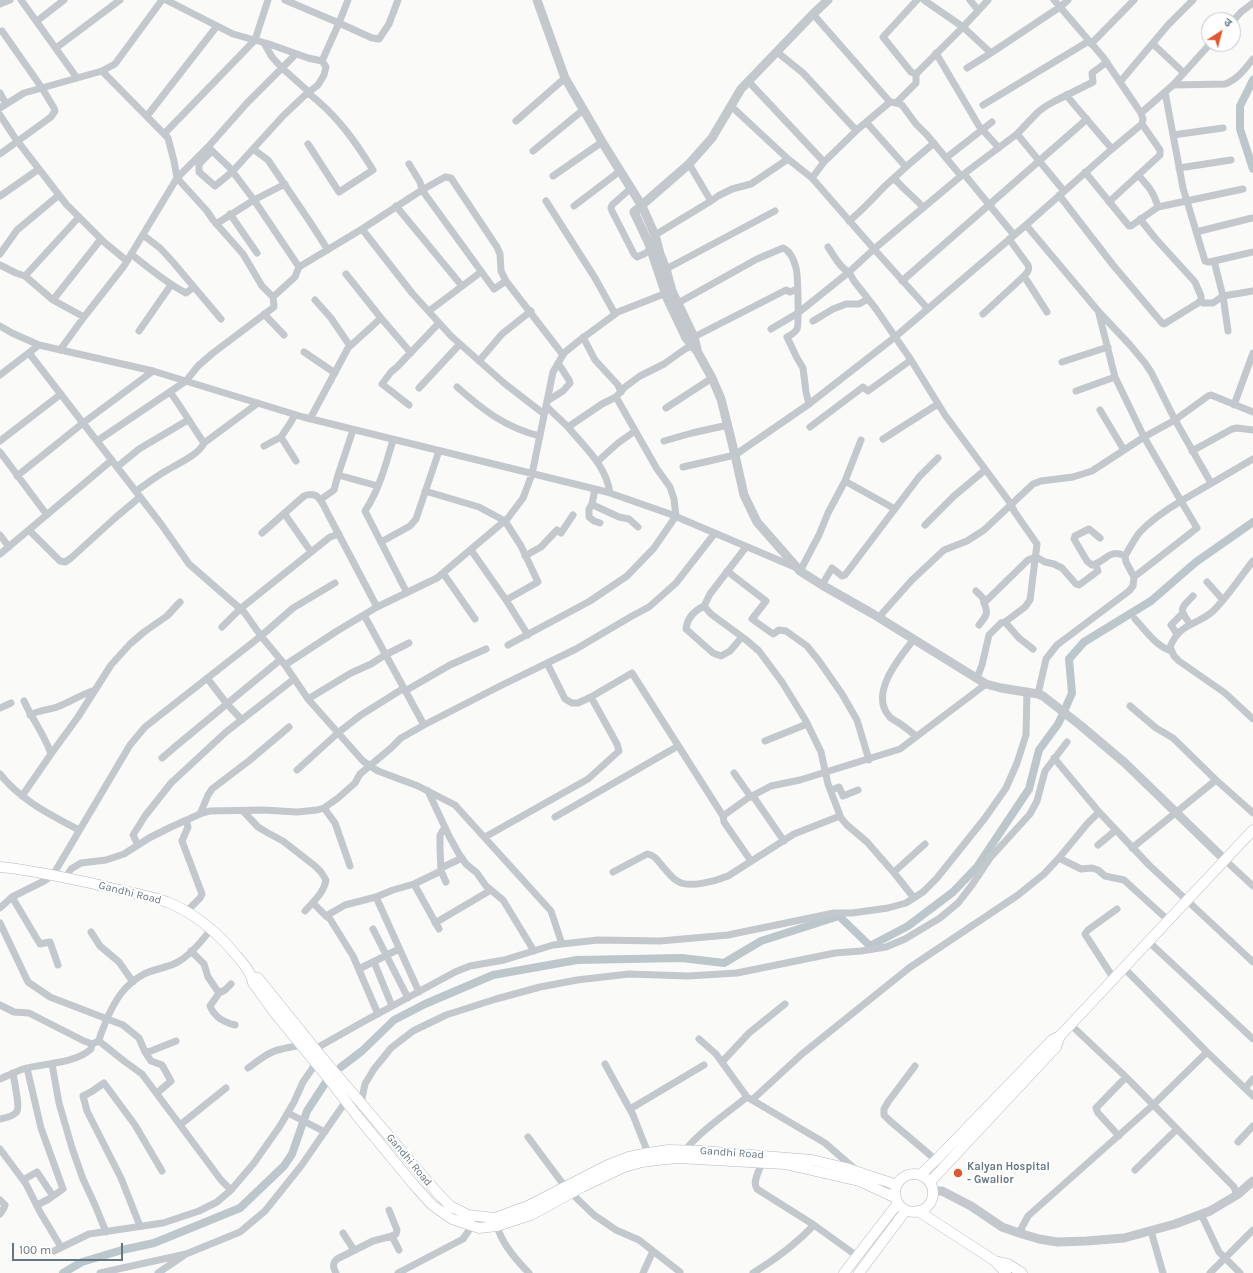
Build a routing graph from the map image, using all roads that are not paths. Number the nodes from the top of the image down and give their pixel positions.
1 (10, 0) edge
2 (21, 0) edge
3 (64, 0) edge
4 (120, 0) edge
5 (162, 0) edge
6 (166, 0) edge
7 (268, 0) edge
8 (285, 0) edge
9 (348, 0) edge
10 (398, 0) edge
11 (537, 0) edge
12 (828, 0) edge
13 (917, 0) edge
14 (924, 0) edge
15 (970, 0) edge
16 (988, 0) edge
17 (1054, 0) edge
18 (1068, 0) edge
19 (1134, 0) edge
20 (1193, 0) edge
21 (0, 4) edge
22 (1253, 4) edge
23 (1060, 7) junction
24 (978, 10) junction
25 (1241, 12) edge
26 (813, 14) junction
27 (37, 21) junction
28 (339, 22) junction
29 (217, 26) junction
30 (963, 27) junction
31 (2, 31) dead end
32 (255, 40) junction
33 (264, 42) junction
34 (1090, 42) junction
35 (1153, 44) junction
36 (56, 48) junction
37 (777, 52) junction
38 (1203, 52) edge
39 (936, 53) junction
40 (991, 53) junction
41 (296, 54) junction
42 (1253, 59) edge
43 (322, 61) junction
44 (1107, 62) junction
45 (282, 68) junction
46 (966, 68) dead end
47 (102, 71) junction
48 (1184, 72) junction
49 (916, 74) junction
50 (77, 78) junction
51 (565, 78) junction
52 (749, 82) junction
53 (1120, 82) junction
54 (1174, 85) junction
55 (42, 88) junction
56 (0, 92) edge
57 (1165, 92) junction
58 (309, 93) junction
59 (1066, 95) junction
60 (893, 102) junction
61 (983, 105) dead end
62 (3, 106) edge
63 (732, 106) junction
64 (583, 110) junction
65 (1141, 113) junction
66 (0, 116) edge
67 (146, 116) junction
68 (1087, 120) junction
69 (516, 121) dead end
70 (866, 122) junction
71 (992, 122) dead end
72 (1142, 124) junction
73 (1223, 128) dead end
74 (858, 129) junction
75 (982, 130) junction
76 (164, 134) junction
77 (1017, 134) junction
78 (1173, 136) junction
79 (17, 140) junction
80 (602, 142) junction
81 (934, 143) junction
82 (308, 144) dead end
83 (999, 148) junction
84 (210, 149) junction
85 (253, 149) junction
86 (1112, 149) junction
87 (533, 151) dead end
88 (0, 154) edge
89 (946, 158) junction
90 (788, 159) junction
91 (1231, 160) dead end
92 (1039, 161) junction
93 (824, 162) junction
94 (409, 164) dead end
95 (689, 164) junction
96 (906, 167) junction
97 (39, 168) junction
98 (1179, 168) junction
99 (620, 171) junction
100 (232, 172) junction
101 (1085, 172) junction
102 (963, 175) junction
103 (1138, 175) junction
104 (554, 176) dead end
105 (177, 178) junction
106 (812, 178) junction
107 (894, 178) junction
108 (285, 184) junction
109 (631, 188) junction
110 (1243, 188) dead end
111 (422, 190) junction
112 (1062, 193) junction
113 (59, 195) junction
114 (0, 196) edge
115 (254, 200) junction
116 (1187, 200) junction
117 (546, 201) dead end
118 (711, 201) junction
119 (1109, 202) junction
120 (396, 206) junction
121 (574, 206) dead end
122 (642, 206) junction
123 (989, 206) junction
124 (1158, 206) junction
125 (923, 207) junction
126 (774, 212) dead end
127 (230, 214) junction
128 (79, 218) junction
129 (1252, 218) dead end
130 (1140, 219) junction
131 (850, 221) junction
132 (216, 224) junction
133 (1026, 225) junction
134 (362, 229) junction
135 (1196, 232) junction
136 (143, 235) junction
137 (655, 235) junction
138 (1012, 237) junction
139 (101, 239) junction
140 (828, 248) dead end
141 (651, 249) junction
142 (328, 250) junction
143 (874, 250) junction
144 (1253, 252) edge
145 (257, 253) dead end
146 (0, 254) edge
147 (131, 254) junction
148 (127, 261) junction
149 (1214, 261) junction
150 (0, 264) edge
151 (299, 267) junction
152 (666, 269) junction
153 (481, 272) junction
154 (849, 272) junction
155 (346, 274) dead end
156 (25, 276) junction
157 (1024, 276) junction
158 (506, 281) junction
159 (902, 281) junction
160 (171, 285) junction
161 (462, 286) junction
162 (194, 287) junction
163 (797, 289) junction
164 (1253, 291) edge
165 (668, 292) junction
166 (1222, 296) junction
167 (273, 297) junction
168 (868, 299) junction
169 (53, 300) junction
170 (315, 300) dead end
171 (1201, 300) junction
172 (678, 303) junction
173 (928, 309) junction
174 (429, 311) junction
175 (531, 311) junction
176 (1047, 312) dead end
177 (1098, 312) junction
178 (798, 313) junction
179 (264, 314) junction
180 (616, 314) junction
181 (983, 314) dead end
182 (84, 317) junction
183 (381, 318) junction
184 (221, 319) dead end
185 (813, 321) dead end
186 (439, 323) junction
187 (0, 326) edge
188 (771, 329) dead end
189 (139, 331) dead end
190 (1228, 331) dead end
191 (284, 335) dead end
192 (583, 337) junction
193 (895, 337) junction
194 (694, 343) junction
195 (39, 345) junction
196 (459, 345) junction
197 (350, 346) junction
198 (1108, 347) junction
199 (60, 350) junction
200 (304, 352) dead end
201 (29, 353) junction
202 (411, 353) junction
203 (1253, 353) edge
204 (563, 355) junction
205 (911, 360) junction
206 (479, 361) junction
207 (1062, 362) dead end
208 (558, 363) junction
209 (153, 370) junction
210 (335, 373) junction
211 (0, 375) edge
212 (1115, 377) junction
213 (712, 378) junction
214 (186, 381) junction
215 (457, 387) dead end
216 (419, 388) dead end
217 (1076, 391) dead end
218 (170, 392) junction
219 (61, 394) junction
220 (619, 394) junction
221 (258, 403) junction
222 (546, 403) junction
223 (809, 404) junction
224 (938, 404) junction
225 (409, 405) dead end
226 (1234, 405) junction
227 (666, 408) dead end
228 (1100, 410) dead end
229 (1253, 412) edge
230 (544, 414) junction
231 (295, 415) junction
232 (310, 419) junction
233 (188, 420) junction
234 (1174, 420) junction
235 (83, 423) junction
236 (728, 425) junction
237 (568, 427) junction
238 (810, 428) dead end
239 (353, 430) junction
240 (1253, 430) edge
241 (635, 431) junction
242 (540, 436) junction
243 (281, 437) junction
244 (1144, 437) junction
245 (883, 439) dead end
246 (393, 440) junction
247 (861, 440) dead end
248 (0, 441) edge
249 (97, 441) junction
250 (664, 441) dead end
251 (204, 443) junction
252 (264, 446) dead end
253 (1124, 450) junction
254 (438, 451) junction
255 (1192, 451) junction
256 (0, 452) edge
257 (736, 455) junction
258 (938, 458) dead end
259 (1253, 459) edge
260 (112, 460) junction
261 (296, 461) dead end
262 (597, 462) junction
263 (117, 467) junction
264 (683, 467) dead end
265 (985, 470) junction
266 (532, 474) junction
267 (338, 475) junction
268 (17, 476) junction
269 (845, 481) junction
270 (1211, 483) junction
271 (378, 486) junction
272 (595, 489) junction
273 (426, 491) junction
274 (610, 493) junction
275 (138, 494) junction
276 (320, 500) junction
277 (1181, 501) junction
278 (592, 504) junction
279 (1011, 504) junction
280 (895, 508) junction
281 (284, 513) junction
282 (47, 515) junction
283 (573, 515) dead end
284 (676, 516) junction
285 (505, 521) junction
286 (600, 523) dead end
287 (925, 525) dead end
288 (638, 527) dead end
289 (29, 530) junction
290 (262, 533) dead end
291 (715, 533) junction
292 (339, 534) junction
293 (0, 535) edge
294 (1100, 538) dead end
295 (381, 542) junction
296 (9, 546) junction
297 (746, 547) junction
298 (308, 549) dead end
299 (470, 550) junction
300 (0, 554) edge
301 (526, 556) junction
302 (1125, 556) junction
303 (1036, 557) junction
304 (1253, 561) edge
305 (1096, 564) junction
306 (799, 569) junction
307 (727, 571) junction
308 (443, 573) junction
309 (1134, 577) junction
310 (1207, 582) dead end
311 (335, 583) dead end
312 (822, 585) junction
313 (407, 592) junction
314 (976, 592) dead end
315 (1193, 596) dead end
316 (506, 600) junction
317 (1223, 600) junction
318 (180, 602) dead end
319 (984, 603) junction
320 (704, 606) junction
321 (377, 607) junction
322 (240, 609) junction
323 (1182, 614) junction
324 (364, 615) junction
325 (879, 617) junction
326 (475, 619) dead end
327 (1135, 619) dead end
328 (1005, 622) junction
329 (1190, 624) junction
330 (979, 625) dead end
331 (222, 627) dead end
332 (528, 634) junction
333 (1176, 634) junction
334 (261, 636) junction
335 (742, 637) junction
336 (914, 639) junction
337 (409, 643) dead end
338 (508, 645) dead end
339 (486, 649) dead end
340 (1033, 649) dead end
341 (1171, 651) junction
342 (385, 654) junction
343 (283, 663) junction
344 (547, 663) junction
345 (206, 678) junction
346 (977, 678) junction
347 (294, 679) junction
348 (986, 684) junction
349 (95, 690) junction
350 (404, 690) junction
351 (1027, 691) junction
352 (1040, 695) junction
353 (591, 697) junction
354 (308, 698) junction
355 (24, 702) dead end
356 (11, 703) dead end
357 (227, 704) junction
358 (1130, 706) dead end
359 (0, 708) edge
360 (30, 715) junction
361 (1253, 719) edge
362 (242, 720) junction
363 (807, 724) junction
364 (424, 725) junction
365 (288, 727) dead end
366 (338, 732) junction
367 (916, 736) junction
368 (765, 741) dead end
369 (1067, 742) dead end
370 (678, 746) junction
371 (51, 754) junction
372 (162, 758) dead end
373 (1054, 758) junction
374 (869, 760) junction
375 (369, 766) junction
376 (297, 770) dead end
377 (734, 773) dead end
378 (825, 773) junction
379 (1, 779) edge
380 (1216, 780) junction
381 (831, 790) junction
382 (858, 790) dead end
383 (428, 791) junction
384 (22, 796) junction
385 (752, 796) junction
386 (324, 808) junction
387 (243, 811) junction
388 (1099, 812) junction
389 (1176, 813) junction
390 (1253, 813) edge
391 (200, 814) junction
392 (723, 816) junction
393 (840, 816) junction
394 (555, 817) dead end
395 (186, 820) junction
396 (445, 827) junction
397 (80, 830) junction
398 (1116, 830) junction
399 (1253, 830) edge
400 (485, 837) junction
401 (784, 840) junction
402 (925, 844) dead end
403 (138, 845) junction
404 (1098, 845) dead end
405 (1132, 848) junction
406 (462, 858) junction
407 (1059, 858) junction
408 (1226, 860) junction
409 (751, 861) junction
410 (1, 866) edge
411 (350, 866) dead end
412 (441, 869) junction
413 (613, 872) dead end
414 (894, 872) junction
415 (51, 874) junction
416 (66, 877) junction
417 (446, 882) dead end
418 (414, 884) junction
419 (1253, 886) edge
420 (490, 890) junction
421 (12, 897) junction
422 (376, 897) junction
423 (914, 898) junction
424 (1187, 902) junction
425 (313, 903) junction
426 (0, 908) edge
427 (1117, 909) dead end
428 (305, 911) dead end
429 (186, 912) junction
430 (326, 916) junction
431 (1169, 921) junction
432 (0, 924) edge
433 (211, 929) junction
434 (373, 930) dead end
435 (91, 932) dead end
436 (1149, 942) junction
437 (562, 944) junction
438 (399, 949) junction
439 (192, 951) junction
440 (534, 951) junction
441 (386, 956) junction
442 (374, 962) junction
443 (1253, 962) edge
444 (58, 965) dead end
445 (1124, 968) junction
446 (359, 969) junction
447 (252, 978) junction
448 (1114, 979) junction
449 (133, 982) junction
450 (231, 984) dead end
451 (418, 992) junction
452 (219, 993) junction
453 (408, 998) junction
454 (785, 1004) dead end
455 (0, 1006) edge
456 (392, 1006) junction
457 (378, 1014) junction
458 (107, 1020) junction
459 (236, 1025) dead end
460 (1071, 1025) junction
461 (1060, 1036) junction
462 (1253, 1038) edge
463 (699, 1039) dead end
464 (176, 1041) dead end
465 (95, 1042) junction
466 (301, 1045) junction
467 (315, 1049) junction
468 (145, 1052) junction
469 (1207, 1052) junction
470 (722, 1062) junction
471 (316, 1063) junction
472 (52, 1064) junction
473 (605, 1064) dead end
474 (704, 1065) dead end
475 (915, 1066) dead end
476 (27, 1068) junction
477 (248, 1068) dead end
478 (328, 1070) junction
479 (13, 1073) junction
480 (1126, 1077) junction
481 (0, 1079) edge
482 (1253, 1079) edge
483 (339, 1084) junction
484 (226, 1088) dead end
485 (1245, 1088) junction
486 (157, 1093) junction
487 (1253, 1096) edge
488 (749, 1098) junction
489 (346, 1101) junction
490 (361, 1103) junction
491 (1153, 1105) junction
492 (630, 1109) junction
493 (288, 1113) junction
494 (0, 1119) edge
495 (180, 1125) junction
496 (1253, 1126) edge
497 (1177, 1129) junction
498 (325, 1132) junction
499 (1118, 1136) junction
500 (528, 1137) dead end
501 (1238, 1142) dead end
502 (0, 1149) edge
503 (685, 1150) junction
504 (648, 1153) junction
505 (936, 1160) junction
506 (762, 1163) junction
507 (1135, 1170) dead end
508 (162, 1171) dead end
509 (920, 1175) junction
510 (859, 1177) junction
511 (23, 1180) junction
512 (1253, 1181) edge
513 (897, 1185) junction
514 (931, 1187) junction
515 (231, 1190) junction
516 (568, 1191) junction
517 (1237, 1195) junction
518 (53, 1196) junction
519 (0, 1200) edge
520 (897, 1201) junction
521 (37, 1205) junction
522 (389, 1210) dead end
523 (906, 1210) junction
524 (918, 1211) junction
525 (0, 1214) edge
526 (1201, 1214) junction
527 (814, 1224) junction
528 (470, 1225) junction
529 (140, 1226) junction
530 (497, 1226) junction
531 (1253, 1230) edge
532 (1150, 1231) junction
533 (106, 1232) junction
534 (343, 1233) dead end
535 (1019, 1233) junction
536 (392, 1236) junction
537 (354, 1250) junction
538 (399, 1250) dead end
539 (653, 1251) junction
540 (186, 1254) junction
541 (857, 1256) junction
542 (1224, 1258) junction
543 (995, 1261) junction
544 (680, 1272) dead end
545 (100, 1273) edge
546 (158, 1273) edge
547 (336, 1273) edge
548 (398, 1273) edge
549 (529, 1273) edge
550 (643, 1273) edge
551 (753, 1273) edge
552 (844, 1273) edge
553 (859, 1273) edge
554 (1006, 1273) edge
555 (1022, 1273) edge
556 (1163, 1273) edge
557 (1210, 1273) edge
558 (1240, 1273) edge

1 - 21 street
2 - 27 street
3 - 27 street
4 - 36 street
5 - 47 street
6 - 29 street
7 - 32 street
8 - 28 street
9 - 28 street
10 - 28 street
11 - 51 street
12 - 26 street
13 - 49 street
14 - 30 street
15 - 24 street
16 - 24 street
17 - 23 street
18 - 23 street
19 - 34 street
20 - 35 street
22 - 25 street
23 - 34 street
23 - 40 street
24 - 30 street
26 - 37 street
26 - 60 street
27 - 36 street
28 - 43 street
29 - 32 street
29 - 67 street
30 - 39 street
30 - 40 street
31 - 55 street
32 - 33 street
32 - 76 street
33 - 41 street
33 - 45 street
34 - 44 street
34 - 61 street
35 - 48 street
35 - 53 street
36 - 50 street
37 - 52 street
37 - 74 street
38 - 48 street
39 - 49 street
39 - 75 street
40 - 46 street
41 - 43 street
41 - 45 street
42 - 54 street
43 - 58 street
44 - 53 street
44 - 59 street
45 - 58 street
45 - 84 street
47 - 50 street
47 - 67 street
48 - 54 street
49 - 60 street
50 - 55 street
51 - 64 street
51 - 69 street
52 - 63 street
52 - 93 street
53 - 65 street
54 - 57 street
55 - 62 street
55 - 79 street
56 - 62 street
57 - 65 street
57 - 78 street
58 - 82 street
58 - 85 street
59 - 68 street
59 - 77 street
60 - 70 street
60 - 81 street
63 - 90 street
63 - 95 street
64 - 80 street
64 - 87 street
65 - 72 street
66 - 79 street
67 - 76 street
68 - 86 street
68 - 92 street
70 - 74 street
70 - 96 street
71 - 75 street
72 - 86 street
72 - 103 street
73 - 78 street
74 - 93 street
75 - 83 street
75 - 89 street
76 - 105 street
77 - 83 street
77 - 92 street
78 - 98 street
79 - 88 street
79 - 97 street
80 - 99 street
80 - 104 street
81 - 89 street
81 - 96 street
83 - 102 street
84 - 100 street
84 - 100 street
84 - 105 street
85 - 100 street
85 - 108 street
86 - 101 street
89 - 102 street
90 - 106 street
90 - 118 street
91 - 98 street
92 - 112 street
92 - 123 street
93 - 106 street
94 - 111 street
95 - 118 street
95 - 122 street
96 - 107 street
97 - 113 street
97 - 114 street
98 - 116 street
99 - 109 street
99 - 121 street
100 - 115 street
101 - 112 street
101 - 119 street
102 - 123 street
102 - 125 street
103 - 119 street
103 - 124 street
105 - 132 street
105 - 136 street
106 - 131 street
107 - 125 street
107 - 131 street
108 - 115 street
108 - 142 street
109 - 122 street
109 - 141 street
110 - 116 street
111 - 120 street
111 - 153 street
111 - 158 street
112 - 133 street
112 - 171 street
113 - 128 street
113 - 146 street
115 - 127 street
115 - 151 street
116 - 124 street
116 - 135 street
117 - 180 street
118 - 137 street
119 - 130 street
120 - 134 street
120 - 161 street
122 - 137 street
122 - 141 street
123 - 138 street
123 - 159 street
124 - 130 street
125 - 143 street
126 - 152 street
127 - 132 street
127 - 145 street
128 - 139 street
128 - 156 street
129 - 135 street
130 - 171 street
131 - 143 street
132 - 167 street
133 - 138 street
133 - 177 street
134 - 142 street
134 - 174 street
135 - 149 street
136 - 147 street
136 - 162 street
137 - 152 street
138 - 157 street
138 - 173 street
139 - 148 street
139 - 169 street
140 - 154 street
141 - 165 street
142 - 151 street
143 - 154 street
143 - 159 street
144 - 149 street
147 - 148 street
147 - 160 street
148 - 182 street
149 - 166 street
150 - 156 street
151 - 167 street
152 - 165 street
153 - 158 street
153 - 161 street
154 - 168 street
154 - 178 street
155 - 183 street
156 - 169 street
157 - 176 street
157 - 181 street
158 - 175 street
159 - 173 street
160 - 162 street
160 - 189 street
161 - 174 street
162 - 184 street
163 - 172 street
163 - 178 street
163 - 194 street
164 - 166 street
165 - 172 street
165 - 180 street
165 - 194 street
166 - 171 street
166 - 190 street
167 - 179 street
168 - 185 street
168 - 193 street
169 - 182 street
170 - 197 street
172 - 194 street
173 - 193 street
174 - 186 street
175 - 204 street
175 - 206 street
177 - 198 street
177 - 234 street
178 - 188 street
178 - 223 street
179 - 191 street
179 - 214 street
180 - 192 street
182 - 199 street
183 - 197 street
183 - 202 street
186 - 196 street
186 - 202 street
187 - 195 street
192 - 204 street
192 - 220 street
193 - 205 street
193 - 223 street
194 - 213 street
194 - 220 street
195 - 199 street
195 - 201 street
196 - 206 street
196 - 216 street
197 - 210 street
198 - 207 street
198 - 212 street
199 - 209 street
200 - 210 street
201 - 211 street
201 - 219 street
202 - 225 street
203 - 226 street
204 - 208 street
205 - 224 street
205 - 238 street
206 - 230 street
208 - 222 street
208 - 222 street
209 - 214 street
209 - 235 street
210 - 232 street
212 - 217 street
212 - 244 street
213 - 227 street
213 - 236 street
214 - 218 street
214 - 221 street
215 - 242 street
218 - 233 street
218 - 249 street
219 - 235 street
219 - 248 street
220 - 237 street
220 - 241 street
221 - 231 street
221 - 251 street
222 - 230 street
222 - 237 street
223 - 257 street
224 - 245 street
224 - 265 street
226 - 229 street
226 - 234 street
228 - 253 street
230 - 242 street
231 - 232 street
231 - 243 street
232 - 239 street
233 - 251 street
233 - 263 street
234 - 244 street
234 - 255 street
235 - 249 street
235 - 268 street
236 - 250 street
236 - 257 street
237 - 262 street
239 - 246 street
239 - 267 street
240 - 255 street
241 - 262 street
241 - 284 street
242 - 266 street
243 - 252 street
243 - 261 street
244 - 253 street
244 - 277 street
246 - 254 street
246 - 271 street
247 - 269 street
249 - 260 street
251 - 275 street
253 - 279 street
254 - 266 street
254 - 273 street
255 - 270 street
256 - 268 street
257 - 264 street
257 - 306 street
258 - 280 street
259 - 270 street
260 - 263 street
260 - 282 street
262 - 274 street
263 - 275 street
265 - 279 street
265 - 287 street
266 - 272 street
266 - 285 street
267 - 271 street
267 - 276 street
268 - 282 street
269 - 280 street
269 - 306 street
270 - 277 street
271 - 295 street
272 - 274 street
272 - 278 street
273 - 285 street
273 - 295 street
274 - 284 street
275 - 289 street
275 - 322 street
276 - 281 street
276 - 292 street
277 - 302 street
277 - 309 street
278 - 286 street
278 - 288 street
279 - 303 street
279 - 325 street
280 - 312 street
281 - 290 street
281 - 298 street
282 - 289 street
283 - 301 street
284 - 291 street
284 - 332 street
285 - 299 street
285 - 301 street
289 - 296 street
291 - 297 street
291 - 344 street
292 - 321 street
292 - 322 street
293 - 296 street
294 - 305 street
295 - 313 street
296 - 300 street
297 - 306 street
297 - 307 street
299 - 308 street
299 - 316 street
301 - 316 street
302 - 305 street
302 - 309 street
303 - 305 street
303 - 319 street
303 - 328 street
304 - 317 street
306 - 312 street
307 - 320 street
307 - 374 street
308 - 313 street
308 - 326 street
309 - 352 street
310 - 317 street
311 - 334 street
312 - 325 street
313 - 321 street
314 - 319 street
315 - 323 street
316 - 332 street
317 - 329 street
318 - 349 street
319 - 330 street
320 - 335 street
320 - 335 street
321 - 324 street
322 - 331 street
322 - 334 street
323 - 329 street
323 - 333 street
324 - 342 street
324 - 343 street
325 - 336 street
327 - 341 street
328 - 340 street
328 - 346 street
329 - 333 street
332 - 338 street
333 - 341 street
334 - 343 street
334 - 345 street
335 - 363 street
336 - 346 street
336 - 367 street
337 - 342 street
339 - 350 street
341 - 361 street
342 - 350 street
342 - 354 street
343 - 347 street
343 - 357 street
344 - 353 street
344 - 364 street
345 - 357 street
345 - 397 street
346 - 348 street
347 - 354 street
347 - 362 street
348 - 351 street
348 - 367 street
349 - 360 street
349 - 371 street
350 - 364 street
350 - 366 street
351 - 352 street
351 - 423 street
352 - 389 street
353 - 370 street
353 - 400 street
354 - 366 street
355 - 360 street
356 - 359 street
357 - 362 street
357 - 372 street
358 - 380 street
360 - 371 street
362 - 403 street
363 - 368 street
363 - 378 street
364 - 375 street
365 - 391 street
366 - 375 street
366 - 376 street
367 - 374 street
369 - 373 street
370 - 392 street
370 - 394 street
371 - 384 street
373 - 388 street
373 - 490 street
374 - 378 street
375 - 383 street
375 - 386 street
377 - 385 street
378 - 381 street
378 - 385 street
379 - 384 street
380 - 389 street
380 - 390 street
381 - 382 street
381 - 393 street
383 - 396 street
383 - 400 street
384 - 397 street
385 - 392 street
385 - 401 street
386 - 387 street
386 - 411 street
387 - 391 street
387 - 425 street
388 - 398 street
388 - 407 street
389 - 405 street
389 - 408 street
391 - 395 street
392 - 409 street
393 - 401 street
393 - 414 street
395 - 403 street
395 - 429 street
396 - 406 street
396 - 412 street
397 - 415 street
398 - 404 street
398 - 405 street
399 - 408 main road
400 - 437 street
401 - 409 street
402 - 414 street
403 - 416 street
405 - 424 street
406 - 412 street
406 - 420 street
407 - 431 street
407 - 488 street
408 - 419 street
408 - 424 main road
409 - 413 street
410 - 415 main road, Gandhi Road
412 - 417 street
412 - 418 street
414 - 423 street
415 - 416 main road, Gandhi Road
415 - 421 street
416 - 429 main road, Gandhi Road
418 - 420 street
418 - 422 street
420 - 440 street
421 - 426 street
421 - 444 street
422 - 430 street
422 - 438 street
423 - 437 street
424 - 431 main road
424 - 443 street
425 - 428 street
425 - 430 street
427 - 448 street
429 - 433 main road, Gandhi Road
430 - 446 street
431 - 436 main road
432 - 458 street
433 - 439 street
433 - 447 main road, Gandhi Road
434 - 441 street
435 - 449 street
436 - 445 main road
436 - 462 street
437 - 440 street
438 - 441 street
438 - 451 street
439 - 449 street
439 - 452 street
440 - 451 street
441 - 442 street
441 - 453 street
442 - 446 street
442 - 456 street
445 - 448 main road
445 - 469 street
446 - 457 street
447 - 466 main road
447 - 467 main road, Gandhi Road
448 - 460 main road
449 - 458 street
450 - 452 street
451 - 453 street
452 - 459 street
453 - 456 street
454 - 470 street
455 - 465 street
456 - 457 street
457 - 467 street
458 - 465 street
458 - 468 street
460 - 461 main road
460 - 480 street
461 - 505 main road
461 - 514 main road
463 - 470 street
464 - 468 street
465 - 472 street
465 - 486 street
466 - 471 main road
466 - 477 street
467 - 478 main road, Gandhi Road
468 - 486 street
469 - 485 street
469 - 491 street
470 - 488 street
471 - 478 main road
471 - 493 street
472 - 476 street
472 - 533 street
473 - 492 street
474 - 492 street
475 - 505 street
476 - 479 street
476 - 518 street
478 - 483 main road, Gandhi Road
479 - 481 street
479 - 494 street
480 - 491 street
480 - 499 street
482 - 485 street
483 - 489 main road
483 - 490 main road, Gandhi Road
484 - 495 street
485 - 487 street
486 - 495 street
488 - 503 street
488 - 510 street
489 - 498 street
489 - 528 main road
490 - 516 main road, Gandhi Road
491 - 497 street
491 - 499 street
492 - 504 street
493 - 498 street
493 - 515 street
495 - 515 street
496 - 501 street
497 - 507 street
497 - 517 street
498 - 540 street
499 - 535 street
500 - 516 street
502 - 511 street
503 - 504 main road, Gandhi Road
503 - 510 main road, Gandhi Road
504 - 516 main road, Gandhi Road
505 - 509 main road
506 - 510 main road
506 - 516 main road
506 - 527 street
508 - 529 street
509 - 513 main road
509 - 514 main road
510 - 513 main road, Gandhi Road
510 - 520 main road
511 - 518 street
511 - 521 street
512 - 517 street
513 - 520 main road
514 - 524 main road
514 - 535 street
515 - 529 street
516 - 530 main road
516 - 539 street
517 - 526 street
518 - 521 street
519 - 525 street
520 - 523 main road
520 - 541 main road
521 - 533 street
522 - 536 street
523 - 524 main road
523 - 553 main road
524 - 543 main road
526 - 532 street
526 - 542 street
527 - 541 street
527 - 551 street
528 - 530 main road
528 - 548 street
529 - 533 street
530 - 549 street
531 - 542 street
532 - 535 street
532 - 556 street
534 - 537 street
536 - 537 street
536 - 538 street
537 - 547 street
539 - 544 street
539 - 550 street
540 - 545 street
540 - 546 street
541 - 552 main road
542 - 557 street
542 - 558 street
543 - 554 main road
543 - 555 main road

